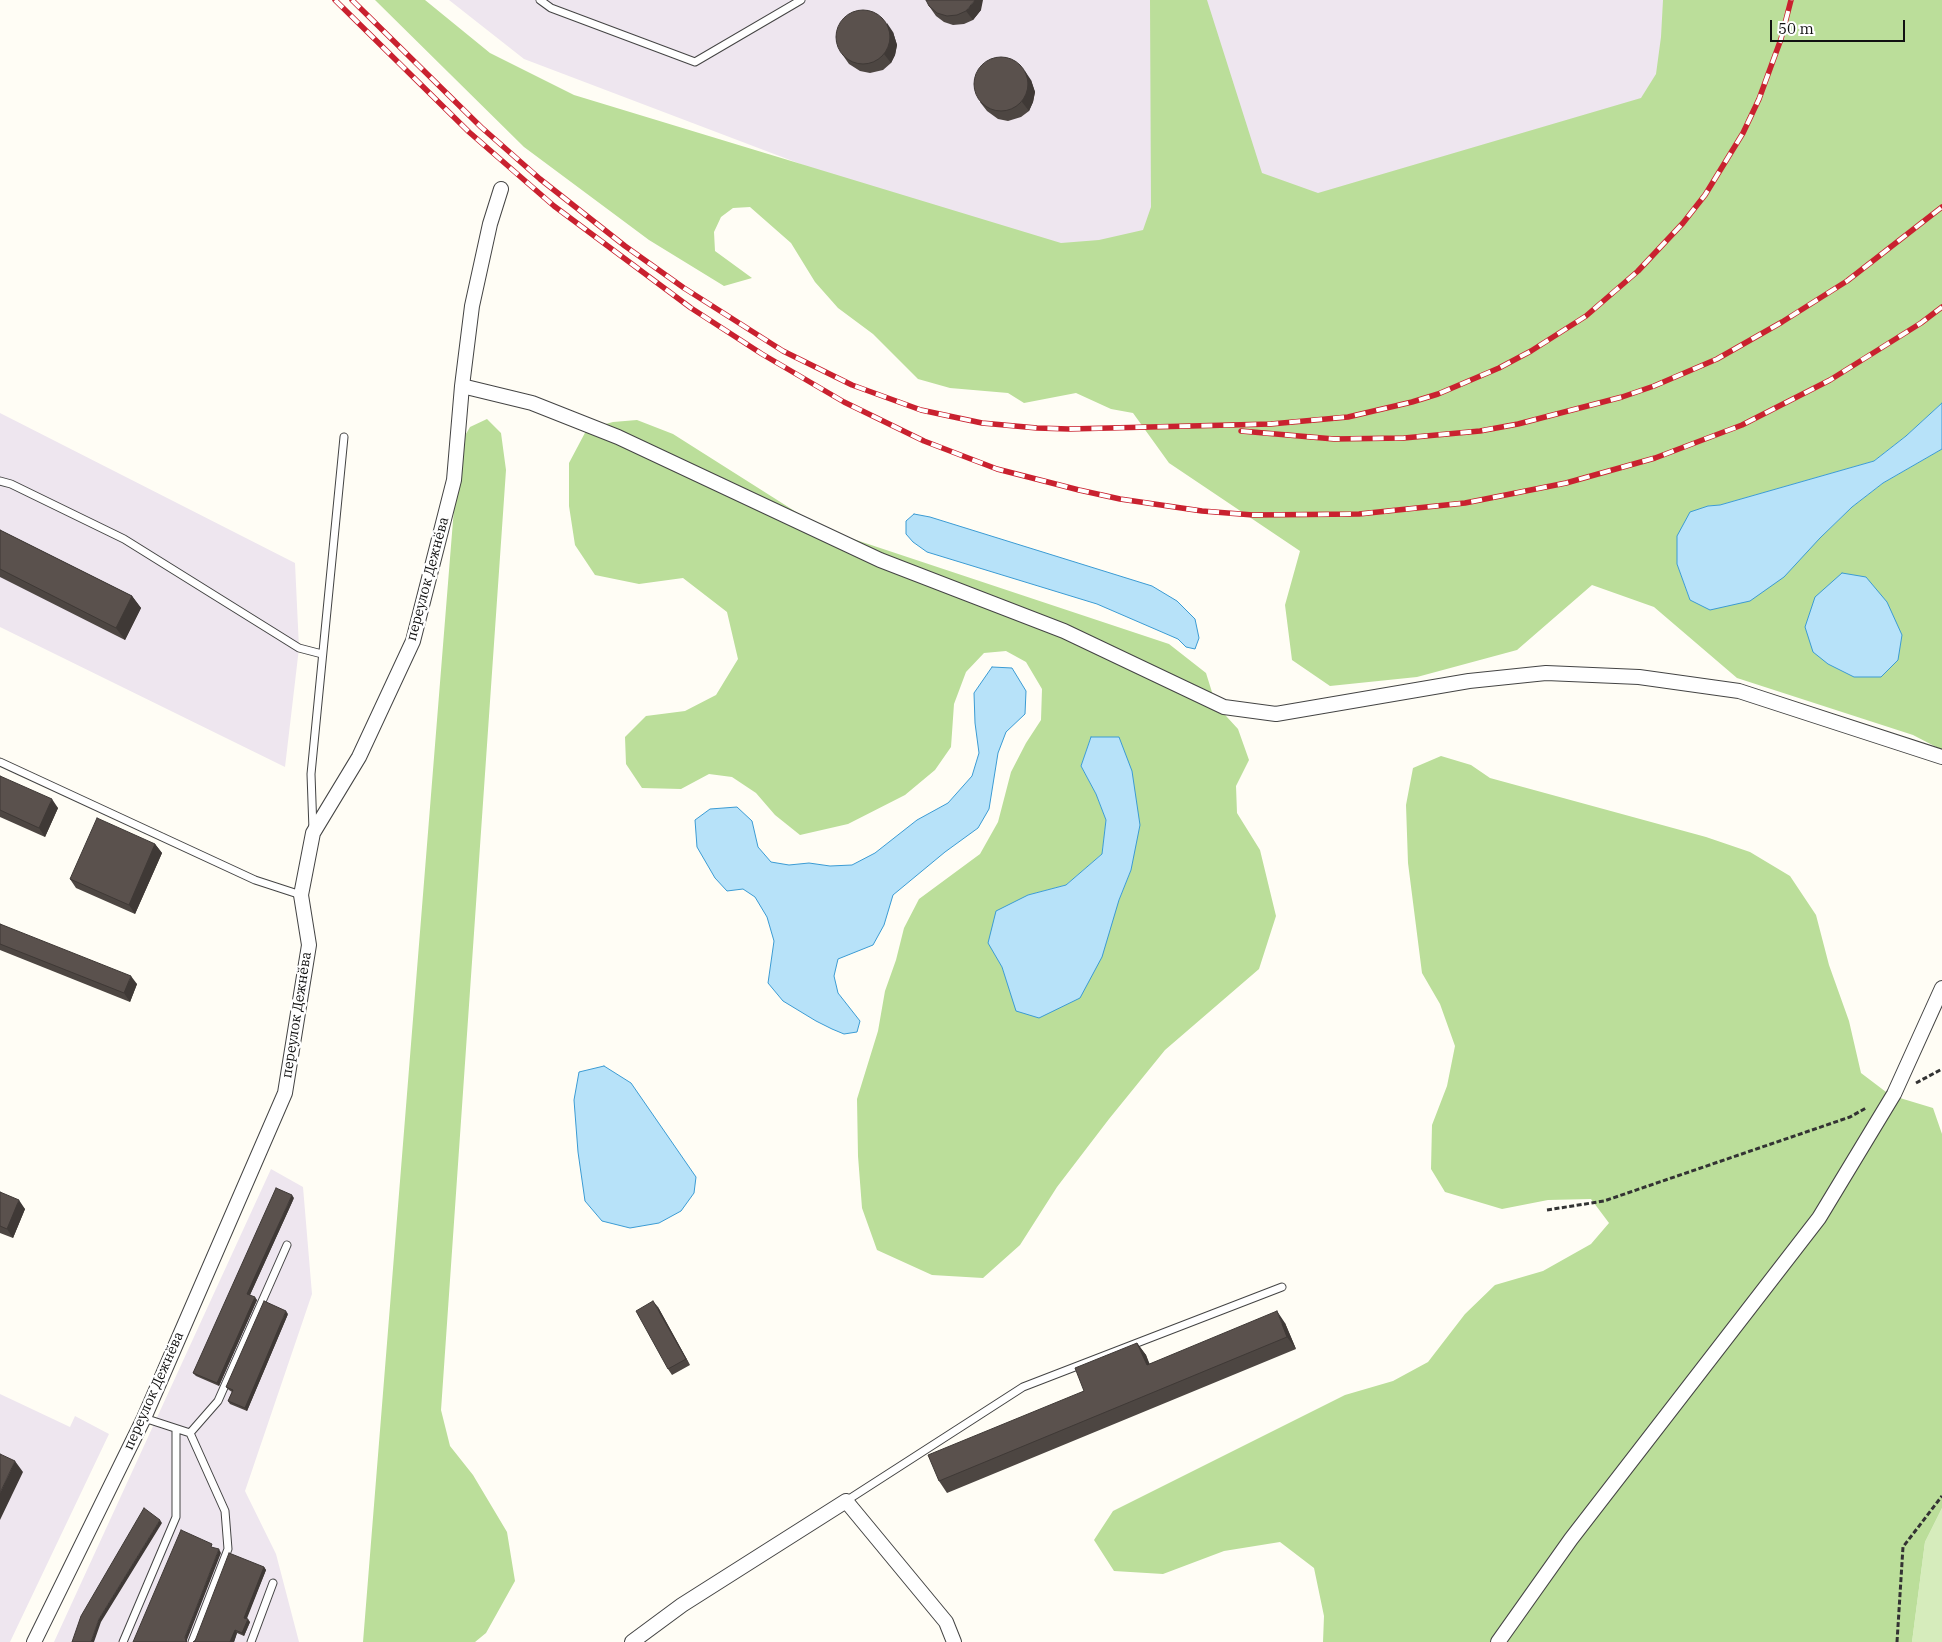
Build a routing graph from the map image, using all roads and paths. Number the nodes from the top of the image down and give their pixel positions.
1 (540, 0) edge
2 (802, 0) edge
3 (501, 189) dead end
4 (462, 386) junction
5 (344, 437) dead end
6 (0, 481) edge
7 (322, 654) junction
8 (1942, 757) edge
9 (0, 762) edge
10 (313, 833) junction
11 (301, 895) junction
12 (1942, 988) edge
13 (1942, 1069) edge
14 (1894, 1094) junction
15 (1868, 1108) dead end
16 (1547, 1210) dead end
17 (287, 1245) dead end
18 (1282, 1287) dead end
19 (144, 1418) junction
20 (176, 1429) junction
21 (190, 1433) junction
22 (1942, 1496) edge
23 (846, 1501) junction
24 (273, 1582) dead end
25 (34, 1642) edge
26 (123, 1642) edge
27 (192, 1642) edge
28 (251, 1642) edge
29 (632, 1642) edge
30 (954, 1642) edge
31 (1498, 1642) edge
32 (1897, 1642) edge

1 - 2 lane
3 - 4 street, переулок Дежнёва
4 - 8 street
4 - 10 street, переулок Дежнёва
5 - 7 lane
6 - 7 lane
7 - 10 lane
9 - 11 lane
10 - 11 street, переулок Дежнёва
11 - 19 street, переулок Дежнёва
12 - 14 street
13 - 14 path
14 - 31 street
15 - 16 path
17 - 21 lane
18 - 23 lane
19 - 20 lane
19 - 25 street, переулок Дежнёва
20 - 21 lane
20 - 26 lane
21 - 27 lane
22 - 32 path
23 - 29 street
23 - 30 street
24 - 28 lane

